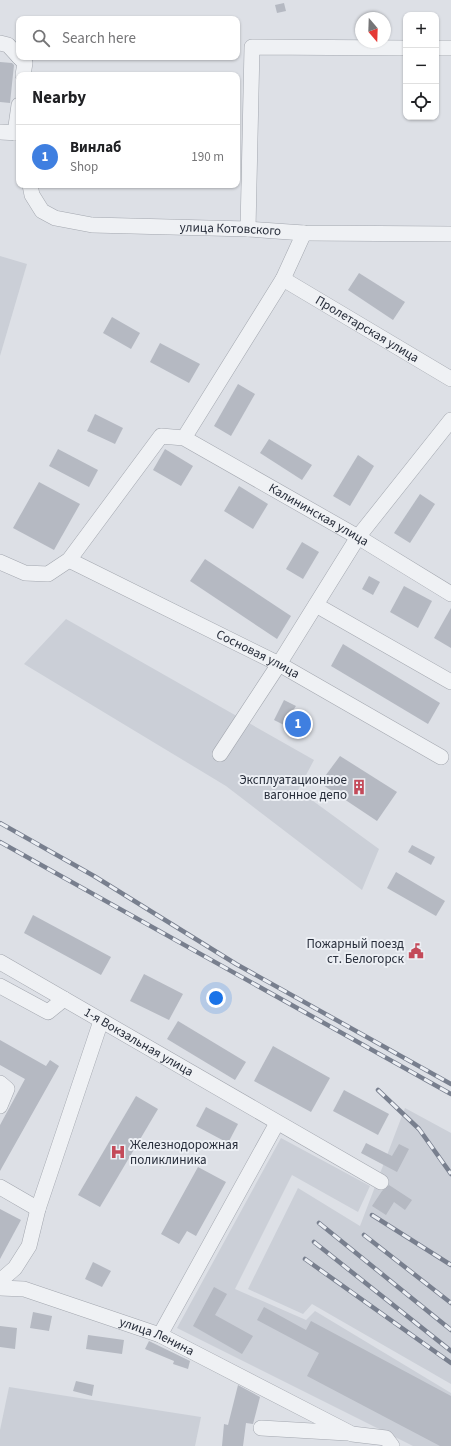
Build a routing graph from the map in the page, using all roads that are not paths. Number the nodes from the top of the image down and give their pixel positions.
1 (0, 43) edge
2 (403, 48) edge
3 (439, 48) edge
4 (451, 48) edge
5 (16, 54) edge
6 (22, 60) edge
7 (24, 72) edge
8 (0, 132) edge
9 (16, 133) edge
10 (31, 188) edge
11 (248, 229) junction
12 (304, 233) junction
13 (451, 234) edge
14 (283, 279) junction
15 (451, 378) edge
16 (451, 420) edge
17 (184, 438) junction
18 (358, 537) junction
19 (69, 560) junction
20 (0, 562) edge
21 (451, 594) edge
22 (316, 605) junction
23 (278, 664) junction
24 (451, 682) edge
25 (220, 754) dead end
26 (441, 757) dead end
27 (3, 964) edge
28 (0, 983) edge
29 (0, 986) edge
30 (64, 999) junction
31 (101, 1021) junction
32 (0, 1082) edge
33 (0, 1106) edge
34 (277, 1123) junction
35 (381, 1182) dead end
36 (0, 1187) edge
37 (38, 1209) junction
38 (0, 1281) edge
39 (0, 1288) edge
40 (160, 1335) junction
41 (261, 1428) dead end
42 (352, 1434) junction
43 (392, 1446) edge

1 - 5 street
2 - 11 street
3 - 4 street
6 - 7 street
8 - 9 street
10 - 11 street, улица Котовского
11 - 12 street, улица Котовского
12 - 13 street, улица Котовского
12 - 14 street
14 - 15 street, Пролетарская улица
14 - 17 street
16 - 18 street
17 - 18 street, Калининская улица
17 - 19 street
18 - 21 street, Калининская улица
18 - 22 street
19 - 20 street
19 - 23 street, Сосновая улица
22 - 23 street
22 - 24 street
23 - 25 street
23 - 26 street, Сосновая улица
27 - 28 street
27 - 30 street, 1-я Вокзальная улица
29 - 30 street
30 - 31 street, 1-я Вокзальная улица
31 - 34 street, 1-я Вокзальная улица
31 - 37 street
32 - 33 street
34 - 35 street, 1-я Вокзальная улица
34 - 40 street
36 - 37 street
37 - 38 street
39 - 40 street, улица Ленина
40 - 42 street, улица Ленина
41 - 42 street
42 - 43 street

